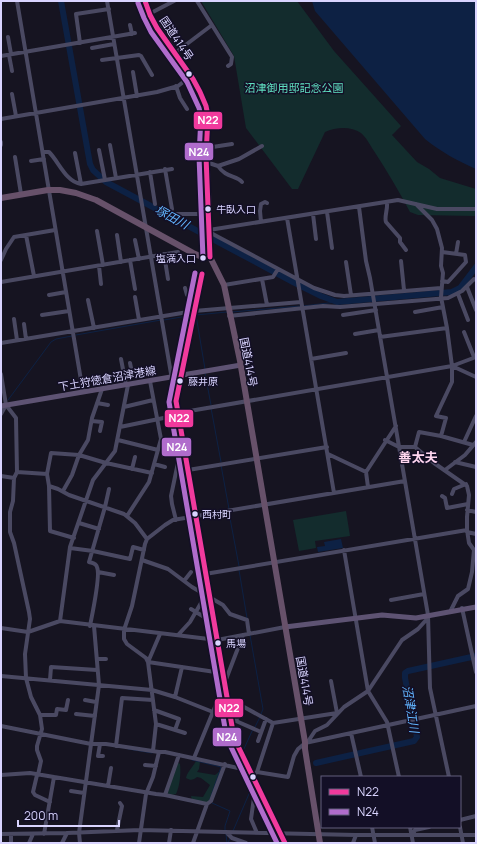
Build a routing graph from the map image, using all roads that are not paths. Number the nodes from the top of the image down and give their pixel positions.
1 (17, 1) edge
2 (107, 1) edge
3 (145, 1) edge
4 (174, 1) edge
5 (196, 1) edge
6 (108, 9) junction
7 (149, 14) junction
8 (130, 25) dead end
9 (212, 25) junction
10 (8, 37) dead end
11 (113, 37) junction
12 (80, 43) junction
13 (114, 44) junction
14 (92, 48) dead end
15 (25, 52) junction
16 (175, 53) junction
17 (10, 54) junction
18 (1, 56) edge
19 (117, 58) junction
20 (102, 60) dead end
21 (228, 66) dead end
22 (12, 72) dead end
23 (133, 72) dead end
24 (152, 75) dead end
25 (191, 76) junction
26 (176, 86) junction
27 (12, 94) dead end
28 (137, 96) junction
29 (124, 98) junction
30 (187, 109) dead end
31 (35, 113) junction
32 (16, 116) junction
33 (1, 119) edge
34 (232, 144) dead end
35 (110, 145) dead end
36 (262, 146) dead end
37 (206, 148) junction
38 (99, 150) dead end
39 (43, 152) junction
40 (75, 153) dead end
41 (15, 157) dead end
42 (44, 160) junction
43 (31, 161) dead end
44 (206, 162) junction
45 (218, 166) junction
46 (172, 168) dead end
47 (165, 169) junction
48 (150, 172) junction
49 (137, 174) junction
50 (116, 178) junction
51 (106, 180) junction
52 (242, 182) dead end
53 (79, 184) junction
54 (48, 190) junction
55 (21, 194) junction
56 (1, 198) edge
57 (388, 202) junction
58 (267, 203) dead end
59 (155, 204) dead end
60 (415, 204) junction
61 (359, 207) junction
62 (172, 209) dead end
63 (476, 209) edge
64 (326, 212) junction
65 (175, 214) dead end
66 (209, 214) junction
67 (313, 214) junction
68 (287, 218) junction
69 (261, 222) junction
70 (147, 227) junction
71 (56, 230) junction
72 (97, 231) dead end
73 (209, 234) junction
74 (26, 235) junction
75 (117, 235) dead end
76 (316, 239) dead end
77 (135, 240) dead end
78 (458, 242) dead end
79 (332, 248) dead end
80 (406, 250) dead end
81 (178, 252) dead end
82 (442, 252) junction
83 (164, 254) junction
84 (456, 254) junction
85 (151, 257) junction
86 (210, 258) junction
87 (139, 259) junction
88 (1, 260) edge
89 (130, 260) junction
90 (401, 261) dead end
91 (121, 262) junction
92 (346, 262) dead end
93 (101, 265) junction
94 (62, 272) junction
95 (277, 272) junction
96 (202, 274) dead end
97 (34, 276) junction
98 (168, 279) dead end
99 (262, 279) junction
100 (298, 280) junction
101 (476, 280) edge
102 (442, 281) junction
103 (1, 282) edge
104 (101, 284) dead end
105 (224, 285) junction
106 (185, 288) dead end
107 (441, 288) junction
108 (467, 288) junction
109 (135, 289) dead end
110 (404, 290) junction
111 (66, 292) junction
112 (198, 294) junction
113 (373, 294) junction
114 (458, 294) junction
115 (49, 295) dead end
116 (351, 295) junction
117 (135, 297) dead end
118 (441, 298) junction
119 (88, 300) dead end
120 (301, 302) junction
121 (374, 304) junction
122 (267, 305) junction
123 (228, 308) junction
124 (302, 308) junction
125 (443, 308) junction
126 (376, 310) junction
127 (476, 310) edge
128 (69, 311) junction
129 (194, 311) junction
130 (415, 312) dead end
131 (42, 315) dead end
132 (343, 315) dead end
133 (229, 316) junction
134 (162, 317) junction
135 (14, 319) dead end
136 (139, 320) junction
137 (468, 320) dead end
138 (24, 324) dead end
139 (94, 328) junction
140 (447, 328) junction
141 (379, 330) junction
142 (73, 332) junction
143 (464, 332) dead end
144 (355, 334) dead end
145 (380, 337) junction
146 (26, 339) junction
147 (17, 340) junction
148 (1, 343) edge
149 (346, 353) dead end
150 (475, 357) edge
151 (120, 359) dead end
152 (311, 359) junction
153 (130, 363) dead end
154 (240, 365) junction
155 (452, 366) junction
156 (1, 374) edge
157 (124, 374) junction
158 (181, 375) junction
159 (172, 377) junction
160 (387, 377) junction
161 (476, 377) edge
162 (150, 381) junction
163 (127, 385) junction
164 (102, 389) junction
165 (316, 390) junction
166 (83, 392) junction
167 (154, 400) junction
168 (176, 401) junction
169 (246, 401) junction
170 (97, 403) junction
171 (108, 405) dead end
172 (4, 406) edge
173 (124, 407) junction
174 (1, 414) edge
175 (178, 414) junction
176 (476, 416) edge
177 (157, 419) junction
178 (92, 421) junction
179 (396, 426) junction
180 (120, 427) junction
181 (100, 431) dead end
182 (442, 436) junction
183 (118, 440) junction
184 (385, 440) junction
185 (464, 442) junction
186 (474, 443) edge
187 (327, 447) junction
188 (400, 447) junction
189 (415, 447) junction
190 (184, 449) junction
191 (158, 450) junction
192 (328, 454) junction
193 (79, 455) junction
194 (135, 457) dead end
195 (256, 459) junction
196 (455, 462) junction
197 (106, 463) junction
198 (154, 464) junction
199 (476, 466) edge
200 (166, 467) dead end
201 (132, 469) junction
202 (188, 470) junction
203 (445, 470) junction
204 (17, 472) junction
205 (366, 472) junction
206 (152, 473) junction
207 (47, 474) junction
208 (1, 478) edge
209 (14, 478) junction
210 (405, 481) junction
211 (466, 484) junction
212 (49, 486) junction
213 (368, 487) junction
214 (109, 489) dead end
215 (63, 491) junction
216 (334, 493) junction
217 (452, 494) dead end
218 (442, 496) dead end
219 (86, 501) junction
220 (468, 504) junction
221 (265, 505) junction
222 (105, 507) junction
223 (467, 510) junction
224 (476, 512) edge
225 (128, 516) junction
226 (196, 517) junction
227 (176, 520) junction
228 (79, 523) junction
229 (99, 529) junction
230 (467, 531) junction
231 (476, 534) edge
232 (74, 538) junction
233 (147, 539) junction
234 (414, 539) junction
235 (474, 547) edge
236 (70, 548) junction
237 (144, 550) junction
238 (344, 550) junction
239 (93, 551) junction
240 (142, 560) junction
241 (274, 562) junction
242 (98, 572) junction
243 (191, 572) dead end
244 (205, 574) junction
245 (114, 575) dead end
246 (184, 581) junction
247 (424, 594) junction
248 (207, 597) junction
249 (391, 600) dead end
250 (476, 606) edge
251 (462, 608) junction
252 (191, 609) dead end
253 (451, 610) junction
254 (196, 612) junction
255 (428, 617) junction
256 (356, 618) junction
257 (60, 621) junction
258 (214, 623) junction
259 (92, 626) junction
260 (285, 627) junction
261 (1, 628) edge
262 (124, 630) junction
263 (28, 632) junction
264 (160, 634) junction
265 (249, 634) junction
266 (178, 635) junction
267 (243, 635) junction
268 (217, 640) junction
269 (474, 653) edge
270 (106, 659) dead end
271 (97, 660) junction
272 (148, 662) junction
273 (182, 667) junction
274 (98, 670) junction
275 (222, 672) junction
276 (476, 672) edge
277 (1, 676) edge
278 (26, 678) junction
279 (50, 680) junction
280 (331, 681) dead end
281 (224, 684) junction
282 (99, 686) junction
283 (152, 690) junction
284 (368, 691) junction
285 (175, 697) junction
286 (68, 700) dead end
287 (85, 700) dead end
288 (153, 700) junction
289 (96, 702) junction
290 (476, 706) edge
291 (154, 710) junction
292 (213, 712) junction
293 (337, 713) junction
294 (76, 714) dead end
295 (40, 715) junction
296 (435, 715) junction
297 (94, 716) junction
298 (266, 719) junction
299 (301, 719) junction
300 (230, 720) junction
301 (236, 721) junction
302 (273, 723) junction
303 (156, 724) junction
304 (388, 725) junction
305 (1, 726) edge
306 (175, 730) junction
307 (261, 732) junction
308 (185, 733) dead end
309 (351, 733) junction
310 (40, 735) junction
311 (258, 742) dead end
312 (305, 742) junction
313 (90, 746) junction
314 (99, 746) junction
315 (116, 746) junction
316 (153, 751) junction
317 (159, 753) junction
318 (103, 756) dead end
319 (178, 756) junction
320 (194, 758) junction
321 (225, 764) junction
322 (145, 765) dead end
323 (156, 766) junction
324 (111, 768) dead end
325 (250, 770) junction
326 (255, 774) junction
327 (1, 775) edge
328 (37, 775) junction
329 (361, 776) edge
330 (399, 776) edge
331 (449, 776) edge
332 (54, 777) junction
333 (86, 782) junction
334 (256, 783) junction
335 (107, 786) junction
336 (71, 791) dead end
337 (105, 792) dead end
338 (84, 793) junction
339 (147, 793) junction
340 (165, 795) junction
341 (50, 802) junction
342 (120, 803) dead end
343 (207, 804) junction
344 (476, 816) edge
345 (461, 820) edge
346 (372, 828) edge
347 (410, 828) edge
348 (424, 828) edge
349 (460, 828) edge
350 (117, 830) junction
351 (140, 830) junction
352 (171, 830) junction
353 (197, 831) junction
354 (226, 832) junction
355 (67, 833) junction
356 (79, 833) junction
357 (257, 833) junction
358 (280, 833) junction
359 (1, 834) edge
360 (10, 834) junction
361 (33, 834) junction
362 (44, 834) junction
363 (321, 834) junction
364 (356, 835) junction
365 (374, 835) junction
366 (476, 835) edge
367 (412, 836) junction
368 (462, 836) junction
369 (11, 843) edge
370 (29, 843) edge
371 (62, 843) edge
372 (80, 843) edge
373 (139, 843) edge
374 (169, 843) edge
375 (193, 843) edge
376 (246, 843) edge
377 (285, 843) edge
378 (320, 843) edge
379 (324, 843) edge
380 (353, 843) edge
381 (375, 843) edge
382 (413, 843) edge
383 (463, 843) edge

1 - 15 street
2 - 6 street
3 - 7 highway, 国道414号
4 - 7 street
5 - 9 street
6 - 11 street
6 - 12 street
7 - 16 highway, 国道414号
8 - 11 street
9 - 16 street
9 - 21 street
10 - 17 street
11 - 12 street
11 - 13 street
12 - 15 street
13 - 14 street
13 - 19 street
15 - 17 street
15 - 31 street
16 - 25 highway, 国道414号
17 - 18 street
17 - 22 street
19 - 20 street
19 - 24 street
19 - 29 street
23 - 28 street
25 - 26 street
25 - 37 highway, 国道414号
26 - 28 street
26 - 30 street
27 - 32 street
28 - 29 street
29 - 31 street
29 - 49 street
31 - 32 street
31 - 39 street
32 - 33 street
34 - 37 street
35 - 50 street
36 - 45 street
37 - 44 highway, 国道414号
38 - 51 street
39 - 42 street
39 - 53 street
40 - 53 street
41 - 55 street
42 - 43 street
42 - 54 street
44 - 45 street
44 - 66 highway, 国道414号
45 - 52 street
46 - 47 street
47 - 48 street
47 - 62 street
48 - 49 street
48 - 59 street
49 - 50 street
49 - 70 street
50 - 51 street
51 - 53 street
54 - 55 highway
54 - 70 highway
54 - 71 street
55 - 56 highway
57 - 60 street
57 - 61 street
57 - 80 street
58 - 69 street
60 - 63 street
60 - 82 street
61 - 64 street
61 - 113 street
64 - 67 street
64 - 79 street
65 - 66 street
66 - 73 highway, 国道414号
67 - 68 street
67 - 76 street
68 - 69 street
68 - 100 street
69 - 73 street
70 - 85 street
70 - 86 highway
71 - 74 street
71 - 94 street
72 - 93 street
73 - 86 highway, 国道414号
73 - 95 street
74 - 88 street
74 - 97 street
75 - 91 street
77 - 87 street
78 - 84 street
81 - 83 street
82 - 84 street
82 - 102 street
83 - 85 street
83 - 98 street
84 - 102 street
85 - 87 street
85 - 134 street
86 - 105 highway, 国道414号
87 - 89 street
89 - 91 street
89 - 109 street
90 - 110 street
91 - 93 street
92 - 116 street
93 - 94 street
93 - 104 street
94 - 97 street
94 - 111 street
95 - 99 street
95 - 100 street
96 - 112 street
97 - 103 street
99 - 105 street
99 - 122 street
100 - 116 street
100 - 120 street
101 - 108 street
102 - 107 street
105 - 123 highway, 国道414号
106 - 112 street
107 - 110 street
107 - 118 street
108 - 114 street
108 - 127 street
110 - 113 street
111 - 115 street
111 - 128 street
112 - 129 street
113 - 116 street
113 - 121 street
114 - 118 street
114 - 137 street
117 - 136 street
118 - 121 street
118 - 125 street
119 - 139 street
120 - 122 street
120 - 124 street
121 - 124 street
121 - 126 street
122 - 123 street
123 - 129 street
123 - 133 highway, 国道414号
124 - 133 street
124 - 152 street
125 - 130 street
125 - 140 street
126 - 132 street
126 - 141 street
128 - 131 street
128 - 142 street
129 - 134 street
129 - 158 street
133 - 154 highway, 国道414号
134 - 136 street
134 - 159 street
135 - 147 street
136 - 139 street
138 - 146 street
139 - 142 street
140 - 145 street
140 - 155 street
141 - 144 street
141 - 145 street
142 - 146 street
142 - 166 street
143 - 150 street
145 - 160 street
146 - 147 street
147 - 148 street
149 - 152 street
150 - 155 street
151 - 157 street
152 - 165 street
153 - 157 street
154 - 158 main road, 下土狩徳倉沼津港線
154 - 169 highway, 国道414号
155 - 160 street
155 - 161 street
155 - 182 street
156 - 172 street
157 - 163 street
158 - 159 main road, 下土狩徳倉沼津港線
158 - 168 street
159 - 162 main road, 下土狩徳倉沼津港線
159 - 168 street
160 - 165 street
160 - 179 street
162 - 163 main road, 下土狩徳倉沼津港線
162 - 167 street
163 - 164 main road, 下土狩徳倉沼津港線
163 - 173 street
164 - 166 main road, 下土狩徳倉沼津港線
164 - 170 street
165 - 169 street
165 - 187 street
166 - 172 main road, 下土狩徳倉沼津港線
167 - 173 street
167 - 177 street
168 - 175 street
169 - 175 street
169 - 195 highway, 国道414号
170 - 171 street
170 - 178 street
172 - 174 street
172 - 204 street
173 - 180 street
175 - 177 street
175 - 190 street
176 - 185 street
177 - 180 street
177 - 191 street
178 - 181 street
178 - 193 street
179 - 184 street
179 - 188 street
180 - 183 street
182 - 185 street
182 - 189 street
183 - 191 street
183 - 197 street
184 - 188 street
184 - 205 street
185 - 186 street
186 - 196 street
187 - 192 street
187 - 195 street
188 - 189 street
188 - 210 street
189 - 203 street
190 - 202 street
190 - 227 street
191 - 198 street
192 - 205 street
192 - 216 street
193 - 197 street
193 - 207 street
193 - 215 street
194 - 201 street
195 - 202 street
195 - 221 highway, 国道414号
196 - 199 street
196 - 203 street
197 - 201 street
197 - 219 street
198 - 200 street
198 - 206 street
201 - 206 street
202 - 226 street
203 - 211 street
204 - 207 street
204 - 209 street
205 - 213 street
206 - 225 street
207 - 212 street
208 - 209 street
209 - 263 street
210 - 213 street
210 - 234 street
211 - 217 street
211 - 220 street
212 - 215 street
212 - 232 street
213 - 216 street
214 - 222 street
215 - 219 street
216 - 221 street
218 - 220 street
219 - 222 street
219 - 228 street
220 - 223 street
221 - 226 street
221 - 241 highway, 国道414号
222 - 225 street
222 - 229 street
223 - 224 street
223 - 230 street
225 - 233 street
226 - 227 street
226 - 244 street
227 - 233 street
228 - 229 street
228 - 232 street
229 - 239 street
230 - 231 street
230 - 234 street
230 - 235 street
232 - 236 street
233 - 237 street
234 - 238 street
234 - 247 street
235 - 253 street
236 - 239 street
236 - 257 street
237 - 239 street
237 - 240 street
238 - 241 street
238 - 256 street
239 - 242 street
240 - 246 street
240 - 262 street
241 - 244 street
241 - 260 highway, 国道414号
242 - 245 street
242 - 259 street
243 - 246 street
244 - 248 street
246 - 248 street
247 - 249 street
247 - 255 street
248 - 254 street
248 - 258 street
248 - 265 street
250 - 251 main road
251 - 253 main road
251 - 269 street
252 - 254 street
253 - 255 main road
254 - 258 street
254 - 266 street
255 - 256 main road
255 - 284 street
255 - 296 street
256 - 260 main road
256 - 284 street
257 - 259 street
257 - 263 street
258 - 268 street
259 - 262 street
259 - 271 street
260 - 265 street
260 - 299 highway, 国道414号
261 - 263 street
262 - 264 street
262 - 272 street
263 - 278 street
264 - 266 street
264 - 272 street
265 - 267 street
266 - 268 street
267 - 268 street
267 - 281 street
268 - 275 street
269 - 276 street
270 - 271 street
271 - 274 street
272 - 273 street
272 - 283 street
273 - 275 street
273 - 285 street
274 - 279 street
274 - 282 street
275 - 281 street
277 - 278 street
278 - 279 street
278 - 295 street
279 - 282 street
280 - 293 street
281 - 292 street
281 - 300 street
282 - 283 street
282 - 289 street
283 - 285 street
283 - 288 street
284 - 293 street
284 - 304 street
285 - 292 street
286 - 295 street
287 - 289 street
288 - 291 street
288 - 315 street
289 - 297 street
290 - 296 street
291 - 303 street
291 - 306 street
292 - 320 street
293 - 299 street
293 - 312 street
294 - 297 street
295 - 310 street
296 - 304 street
296 - 331 street
297 - 313 street
298 - 301 street
298 - 302 street
298 - 307 street
299 - 302 street
299 - 312 highway, 国道414号
300 - 301 street
300 - 325 street
301 - 307 street
302 - 326 street
303 - 306 street
303 - 316 street
304 - 309 street
304 - 330 street
305 - 310 street
306 - 308 street
307 - 311 street
309 - 312 street
309 - 329 street
310 - 313 street
310 - 328 street
312 - 326 street
312 - 363 highway, 国道414号
313 - 314 street
313 - 333 street
314 - 315 street
314 - 318 street
315 - 316 street
316 - 317 street
317 - 319 street
317 - 323 street
319 - 320 street
319 - 340 street
320 - 321 street
321 - 325 street
321 - 343 street
322 - 323 street
323 - 339 street
324 - 335 street
325 - 326 street
326 - 334 street
327 - 328 street
328 - 332 street
328 - 341 street
332 - 333 street
332 - 341 street
333 - 335 street
333 - 338 street
334 - 357 street
334 - 358 street
335 - 337 street
335 - 339 street
336 - 338 street
338 - 356 street
339 - 340 street
339 - 351 street
340 - 343 street
341 - 362 street
342 - 350 street
343 - 353 street
344 - 345 street
346 - 365 street
347 - 367 street
348 - 367 street
349 - 368 street
350 - 351 street
350 - 356 street
351 - 352 street
351 - 373 street
352 - 353 street
352 - 374 street
353 - 354 street
353 - 375 street
354 - 357 street
354 - 376 street
355 - 356 street
355 - 362 street
355 - 371 street
356 - 372 street
357 - 358 street
358 - 363 street
358 - 377 street
359 - 360 street
360 - 361 street
360 - 369 street
361 - 362 street
361 - 370 street
363 - 364 street
363 - 378 highway, 国道414号
363 - 379 highway, 国道414号
364 - 365 street
364 - 380 street
365 - 367 street
365 - 381 street
366 - 368 street
367 - 368 street
367 - 382 street
368 - 383 street

